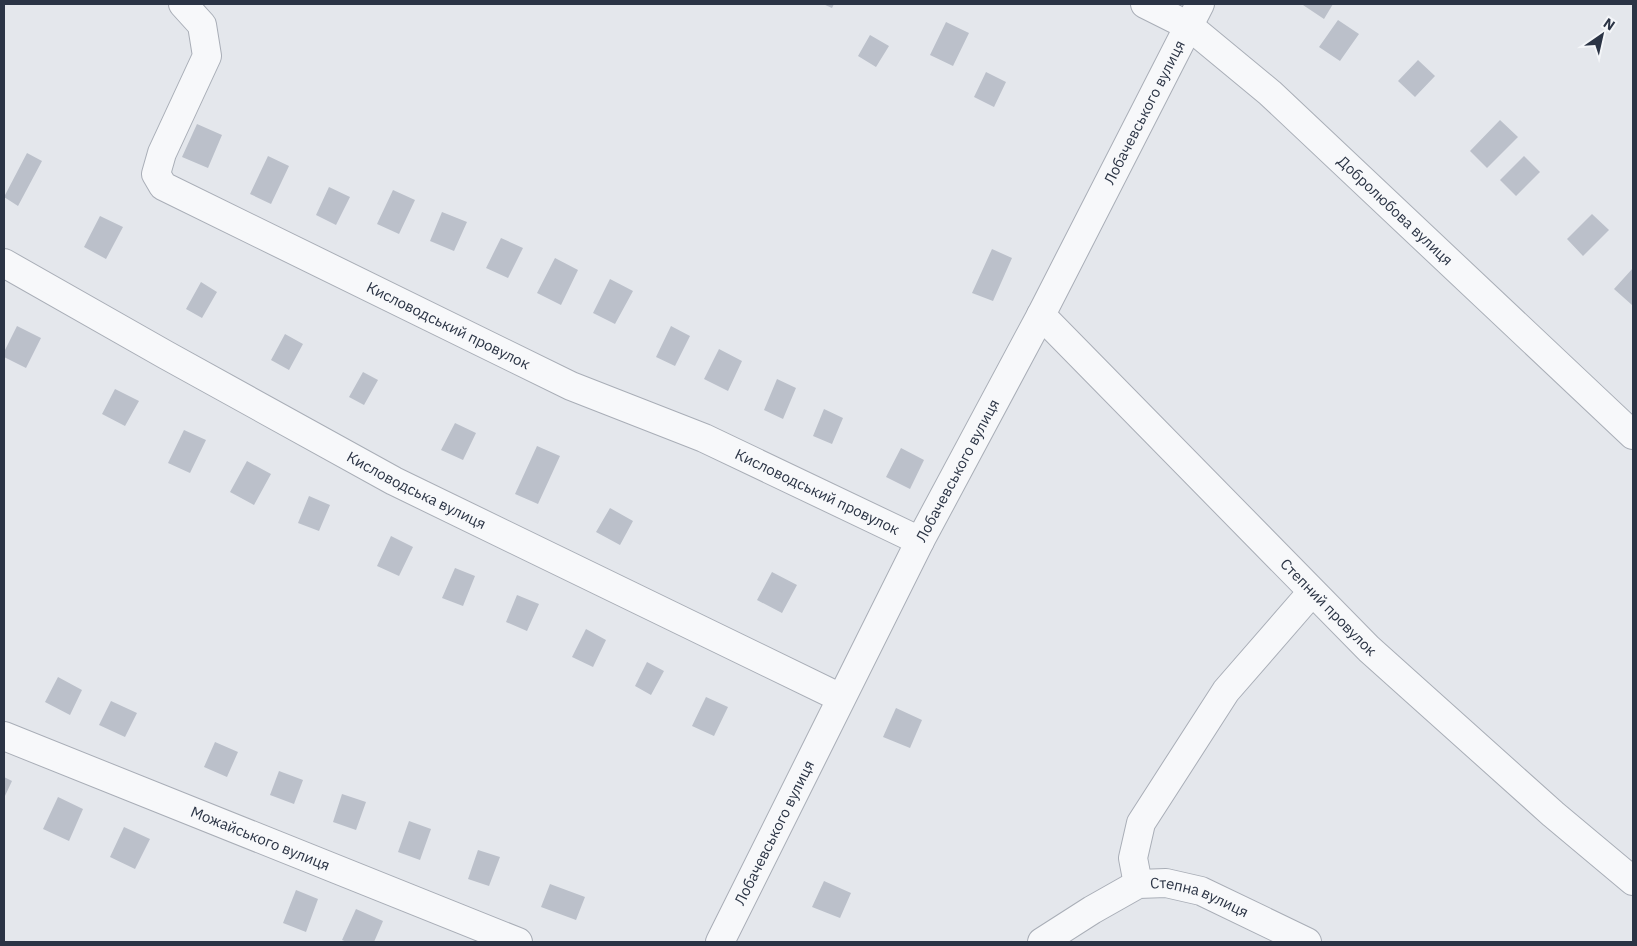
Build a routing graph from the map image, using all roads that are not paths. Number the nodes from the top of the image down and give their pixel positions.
1 (183, 4) edge
2 (1145, 4) edge
3 (1194, 15) edge
4 (4, 263) edge
5 (1041, 315) junction
6 (1633, 435) edge
7 (920, 541) junction
8 (1312, 592) junction
9 (841, 698) junction
10 (4, 736) edge
11 (1633, 881) edge
12 (1138, 884) junction
13 (518, 942) edge
14 (720, 942) edge
15 (1042, 942) edge
16 (1307, 942) edge

1 - 7 street, Кисловодський провулок
2 - 3 street, Добролюбова вулиця
3 - 5 street, Лобачевського вулиця
3 - 6 street, Добролюбова вулиця
4 - 9 street, Кисловодська вулиця
5 - 7 street, Лобачевського вулиця
5 - 8 street, Степний провулок
7 - 9 street, Лобачевського вулиця
8 - 11 street, Степний провулок
8 - 12 street
9 - 14 street, Лобачевського вулиця
10 - 13 street, Можайського вулиця
12 - 15 street, Степна вулиця
12 - 16 street, Степна вулиця

